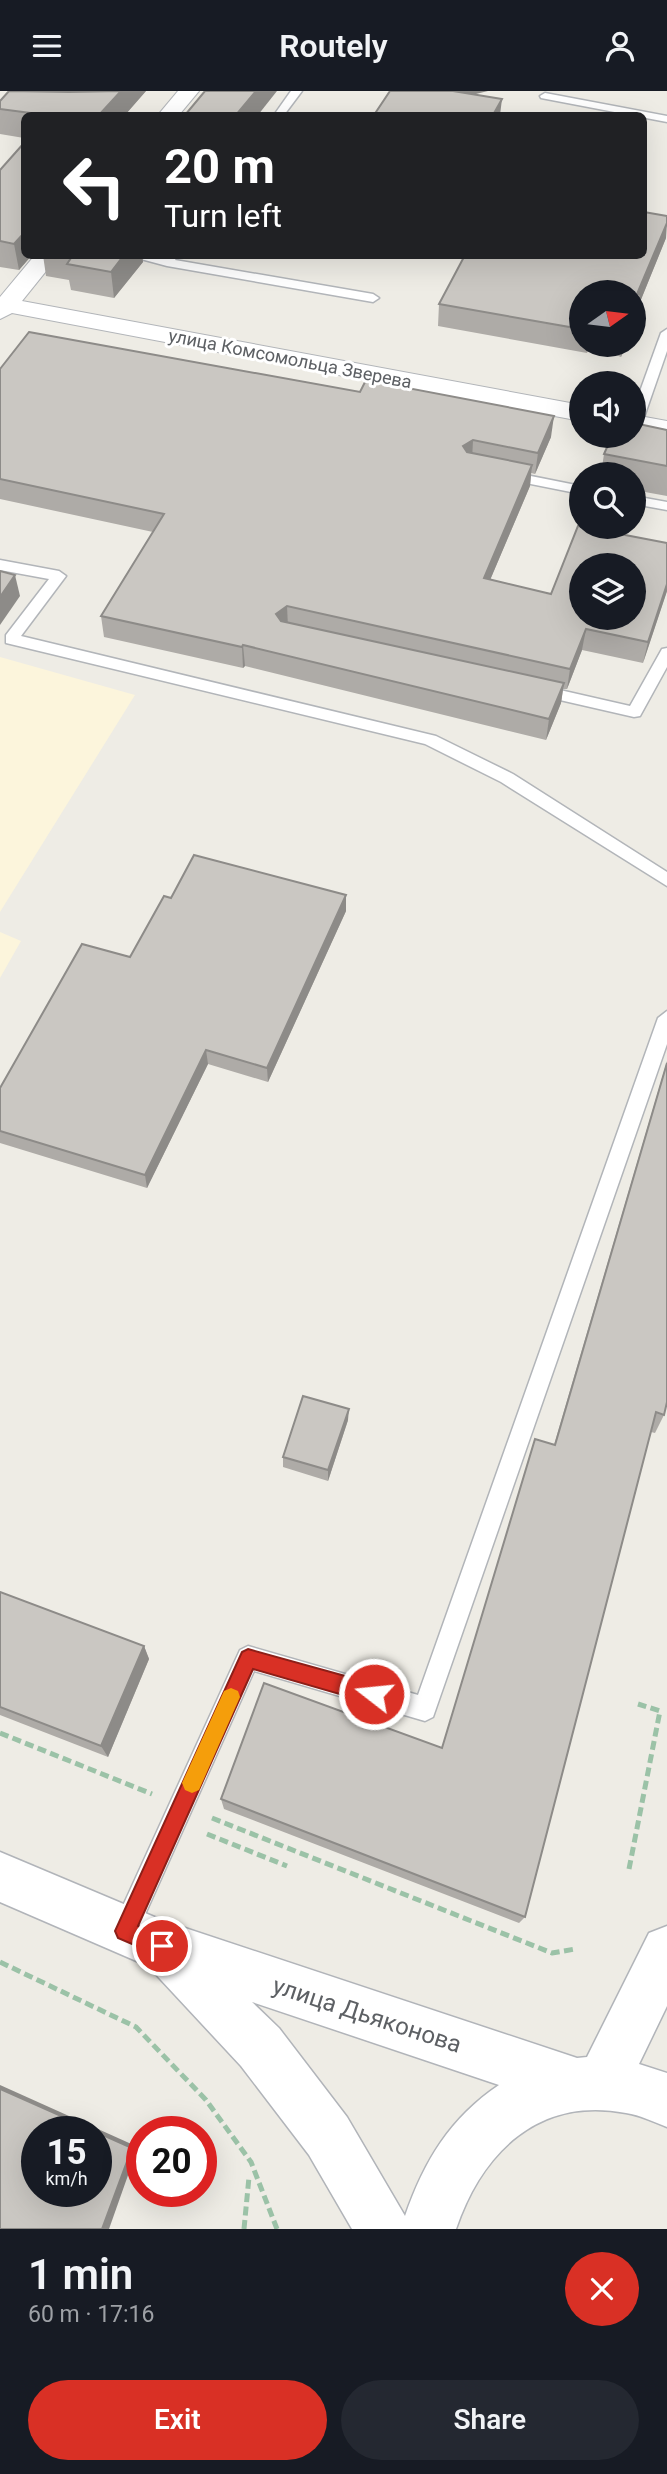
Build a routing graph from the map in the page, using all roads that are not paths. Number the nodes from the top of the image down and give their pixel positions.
1 (189, 91) edge
2 (298, 91) edge
3 (545, 96) dead end
4 (171, 112) edge
5 (281, 112) edge
6 (630, 112) edge
7 (647, 115) edge
8 (667, 119) edge
9 (44, 259) edge
10 (169, 259) edge
11 (373, 298) dead end
12 (2, 307) edge
13 (667, 333) edge
14 (646, 390) edge
15 (569, 411) edge
16 (646, 425) edge
17 (667, 429) edge
18 (495, 473) edge
19 (569, 487) edge
20 (646, 502) edge
21 (667, 506) edge
22 (0, 565) edge
23 (667, 653) edge
24 (527, 688) edge
25 (667, 880) edge
26 (667, 1018) edge
27 (0, 1877) edge
28 (144, 1938) junction
29 (667, 1951) edge
30 (587, 2083) junction
31 (667, 2100) edge
32 (383, 2229) edge
33 (429, 2229) edge

1 - 4 street
2 - 5 lane
3 - 6 lane
7 - 8 lane
9 - 12 street
10 - 11 lane
12 - 15 street, улица Комсомольца Зверева
13 - 14 lane
16 - 17 street
18 - 19 lane
20 - 21 lane
22 - 25 lane
23 - 24 lane
26 - 28 lane
27 - 28 main road, улица Дьяконова
28 - 30 main road, улица Дьяконова
28 - 32 main road, улица Дьяконова
29 - 30 main road
30 - 31 main road, улица Дьяконова
30 - 33 main road

